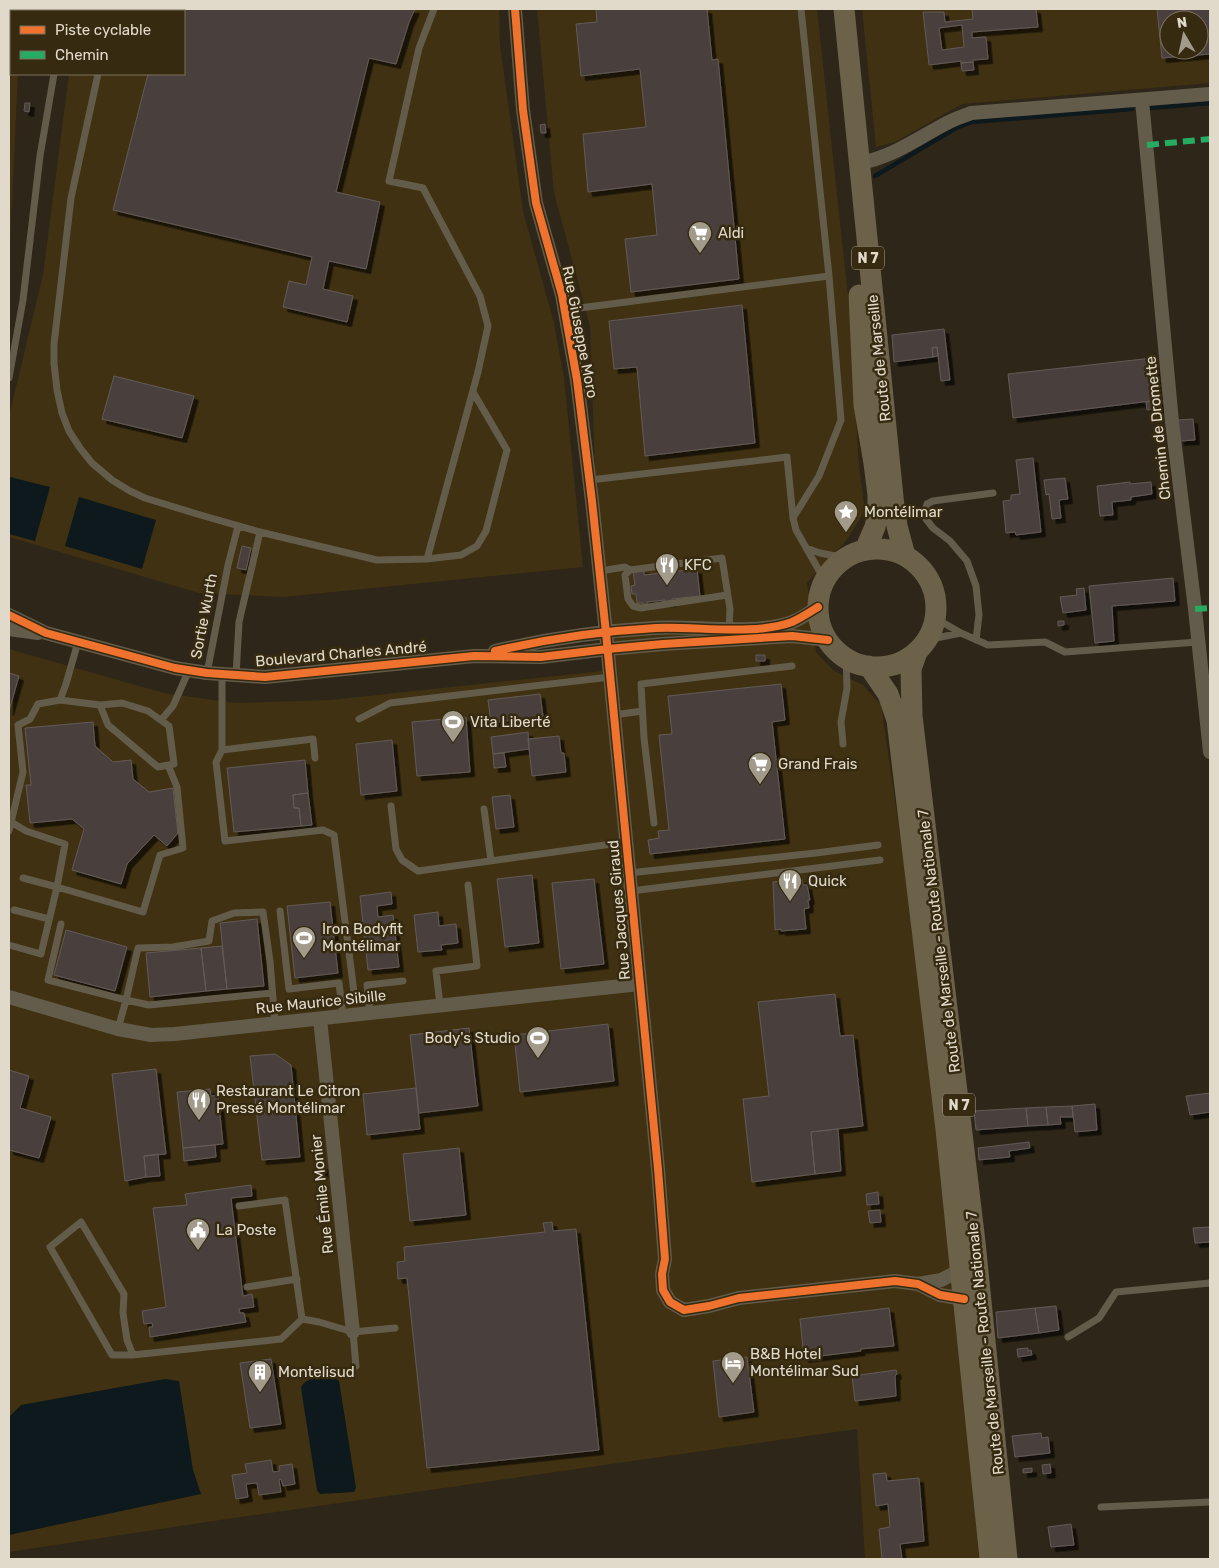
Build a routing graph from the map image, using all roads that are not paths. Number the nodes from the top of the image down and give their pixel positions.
1 (434, 9) edge
2 (515, 9) edge
3 (801, 9) edge
4 (830, 9) edge
5 (844, 9) edge
6 (54, 75) edge
7 (98, 75) edge
8 (1210, 94) edge
9 (1142, 100) junction
10 (860, 163) junction
11 (829, 276) junction
12 (564, 310) junction
13 (9, 378) edge
14 (473, 392) junction
15 (590, 480) junction
16 (993, 493) dead end
17 (793, 518) junction
18 (238, 526) junction
19 (260, 532) junction
20 (806, 548) junction
21 (865, 550) junction
22 (906, 556) junction
23 (846, 558) junction
24 (427, 559) junction
25 (630, 570) junction
26 (600, 571) junction
27 (825, 581) junction
28 (728, 595) junction
29 (818, 608) junction
30 (9, 615) edge
31 (935, 618) junction
32 (729, 628) junction
33 (9, 629) edge
34 (46, 633) junction
35 (961, 633) junction
36 (828, 640) junction
37 (976, 640) junction
38 (607, 641) junction
39 (78, 642) junction
40 (1198, 642) junction
41 (922, 646) junction
42 (474, 656) junction
43 (846, 658) junction
44 (792, 666) dead end
45 (869, 666) junction
46 (189, 670) junction
47 (207, 673) junction
48 (222, 674) junction
49 (236, 676) junction
50 (610, 677) junction
51 (60, 700) junction
52 (100, 705) junction
53 (642, 711) junction
54 (614, 715) junction
55 (359, 719) dead end
56 (161, 720) junction
57 (843, 744) dead end
58 (222, 750) junction
59 (1210, 752) edge
60 (314, 758) dead end
61 (168, 765) junction
62 (391, 806) dead end
63 (484, 809) dead end
64 (11, 822) junction
65 (654, 823) dead end
66 (9, 831) edge
67 (626, 842) junction
68 (878, 845) dead end
69 (880, 860) dead end
70 (491, 861) junction
71 (629, 873) junction
72 (22, 878) dead end
73 (468, 885) dead end
74 (57, 887) junction
75 (631, 891) junction
76 (14, 910) dead end
77 (280, 911) dead end
78 (49, 919) junction
79 (61, 924) dead end
80 (9, 945) edge
81 (403, 981) dead end
82 (640, 984) junction
83 (272, 993) junction
84 (9, 997) edge
85 (126, 1000) junction
86 (355, 1000) dead end
87 (440, 1005) junction
88 (370, 1013) junction
89 (343, 1016) junction
90 (320, 1019) junction
91 (275, 1023) junction
92 (118, 1029) junction
93 (239, 1206) dead end
94 (961, 1270) junction
95 (297, 1279) junction
96 (1210, 1283) edge
97 (918, 1284) junction
98 (247, 1287) dead end
99 (964, 1299) junction
100 (302, 1319) junction
101 (395, 1328) dead end
102 (352, 1332) junction
103 (1068, 1337) dead end
104 (132, 1355) junction
105 (356, 1366) dead end
106 (1210, 1502) edge
107 (1101, 1507) dead end
108 (990, 1559) edge
109 (1007, 1559) edge

1 - 14 lane
2 - 12 street, Rue Giuseppe Moro
3 - 11 lane
4 - 21 main road, Route de Marseille / N 7
5 - 10 main road, Route de Marseille / N 7
6 - 13 lane
7 - 18 lane
8 - 9 street
9 - 10 street
9 - 40 street, Chemin de Dromette
10 - 22 main road, Route de Marseille / N 7
11 - 12 lane
11 - 17 lane
12 - 15 street, Rue Giuseppe Moro
14 - 24 lane
14 - 24 lane
15 - 17 lane
15 - 26 street, Rue Giuseppe Moro
16 - 37 lane
17 - 20 lane
18 - 19 lane
18 - 47 lane, Sortie Wurth
19 - 24 lane
19 - 49 lane
20 - 23 lane
20 - 27 lane
21 - 22 main road
21 - 23 main road
22 - 31 main road
23 - 27 main road
25 - 26 lane
25 - 28 lane
25 - 28 lane
26 - 38 street, Rue Giuseppe Moro
27 - 29 main road
28 - 32 lane
29 - 32 street, Boulevard Charles André
29 - 36 main road
30 - 34 street, Boulevard Charles André
31 - 35 lane
31 - 41 main road
32 - 38 street, Boulevard Charles André
33 - 34 street, Boulevard Charles André
34 - 39 street, Boulevard Charles André
35 - 37 lane
35 - 41 lane
36 - 38 street, Boulevard Charles André
36 - 43 main road
37 - 40 lane
38 - 42 street, Boulevard Charles André
38 - 42 street, Boulevard Charles André
38 - 50 street, Rue Jacques Giraud
39 - 46 street, Boulevard Charles André
39 - 51 lane
40 - 59 street, Chemin de Dromette
41 - 45 main road
41 - 109 main road, Route de Marseille - Route Nationale 7 / N 7
42 - 49 street, Boulevard Charles André
43 - 45 main road
43 - 57 lane
44 - 53 lane
45 - 94 main road, Route de Marseille - Route Nationale 7 / N 7
46 - 47 street, Boulevard Charles André
46 - 56 lane
47 - 48 street, Boulevard Charles André
48 - 49 street, Boulevard Charles André
48 - 58 lane
50 - 54 street, Rue Jacques Giraud
50 - 55 lane
51 - 52 lane
51 - 64 lane
52 - 56 lane
52 - 61 lane
53 - 54 lane
53 - 65 lane
54 - 67 street, Rue Jacques Giraud
56 - 61 lane
58 - 60 lane
58 - 86 lane
61 - 74 lane
62 - 70 lane
63 - 70 lane
64 - 66 lane
64 - 74 lane
67 - 70 lane
67 - 71 street, Rue Jacques Giraud
68 - 71 lane
69 - 75 lane
71 - 75 street, Rue Jacques Giraud
72 - 74 lane
73 - 87 lane
74 - 78 lane
75 - 82 street, Rue Jacques Giraud
76 - 78 lane
77 - 89 lane
78 - 80 lane
79 - 85 lane
81 - 88 lane
82 - 87 street, Rue Maurice Sibille
82 - 97 street, Rue Jacques Giraud
83 - 85 lane
83 - 85 lane
83 - 91 lane
84 - 92 street, Rue Maurice Sibille
85 - 92 lane
87 - 88 street, Rue Maurice Sibille
88 - 89 street, Rue Maurice Sibille
89 - 90 street, Rue Maurice Sibille
90 - 91 street, Rue Maurice Sibille
90 - 102 street, Rue Émile Monier
91 - 92 street, Rue Maurice Sibille
93 - 95 lane
94 - 97 street
94 - 99 main road, Route de Marseille - Route Nationale 7 / N 7
95 - 98 lane
95 - 100 lane
96 - 103 lane
97 - 99 street
99 - 108 main road, Route de Marseille - Route Nationale 7 / N 7
100 - 102 lane
100 - 104 lane
101 - 102 lane
102 - 105 lane, Rue Émile Monier
104 - 104 lane
106 - 107 lane

